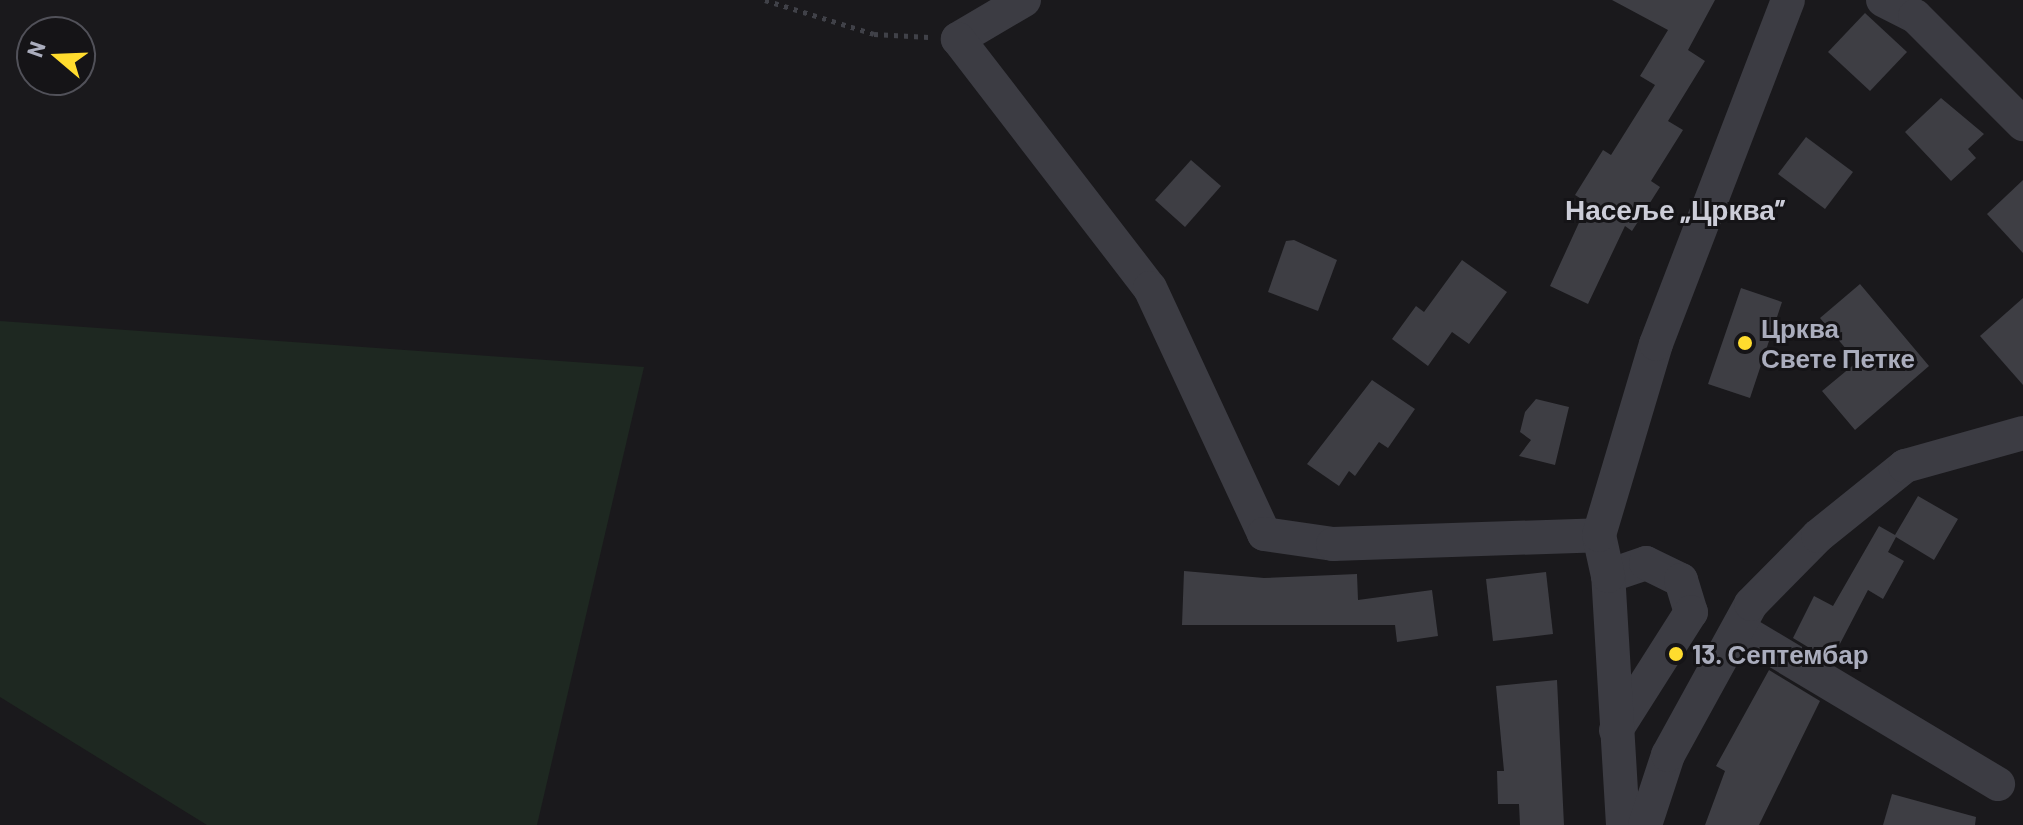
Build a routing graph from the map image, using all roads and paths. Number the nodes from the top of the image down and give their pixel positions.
1 (765, 0) edge
2 (1024, 0) edge
3 (1788, 0) edge
4 (1883, 0) edge
5 (958, 39) junction
6 (2023, 124) edge
7 (2023, 433) edge
8 (1599, 535) junction
9 (1608, 576) junction
10 (1739, 629) junction
11 (1616, 730) junction
12 (1998, 784) dead end
13 (1623, 825) edge
14 (1645, 825) edge

1 - 5 path
2 - 5 street
3 - 8 street
4 - 6 street
5 - 8 street
7 - 10 street
8 - 9 street
9 - 11 street
9 - 11 street
10 - 12 street
10 - 14 street
11 - 13 street

